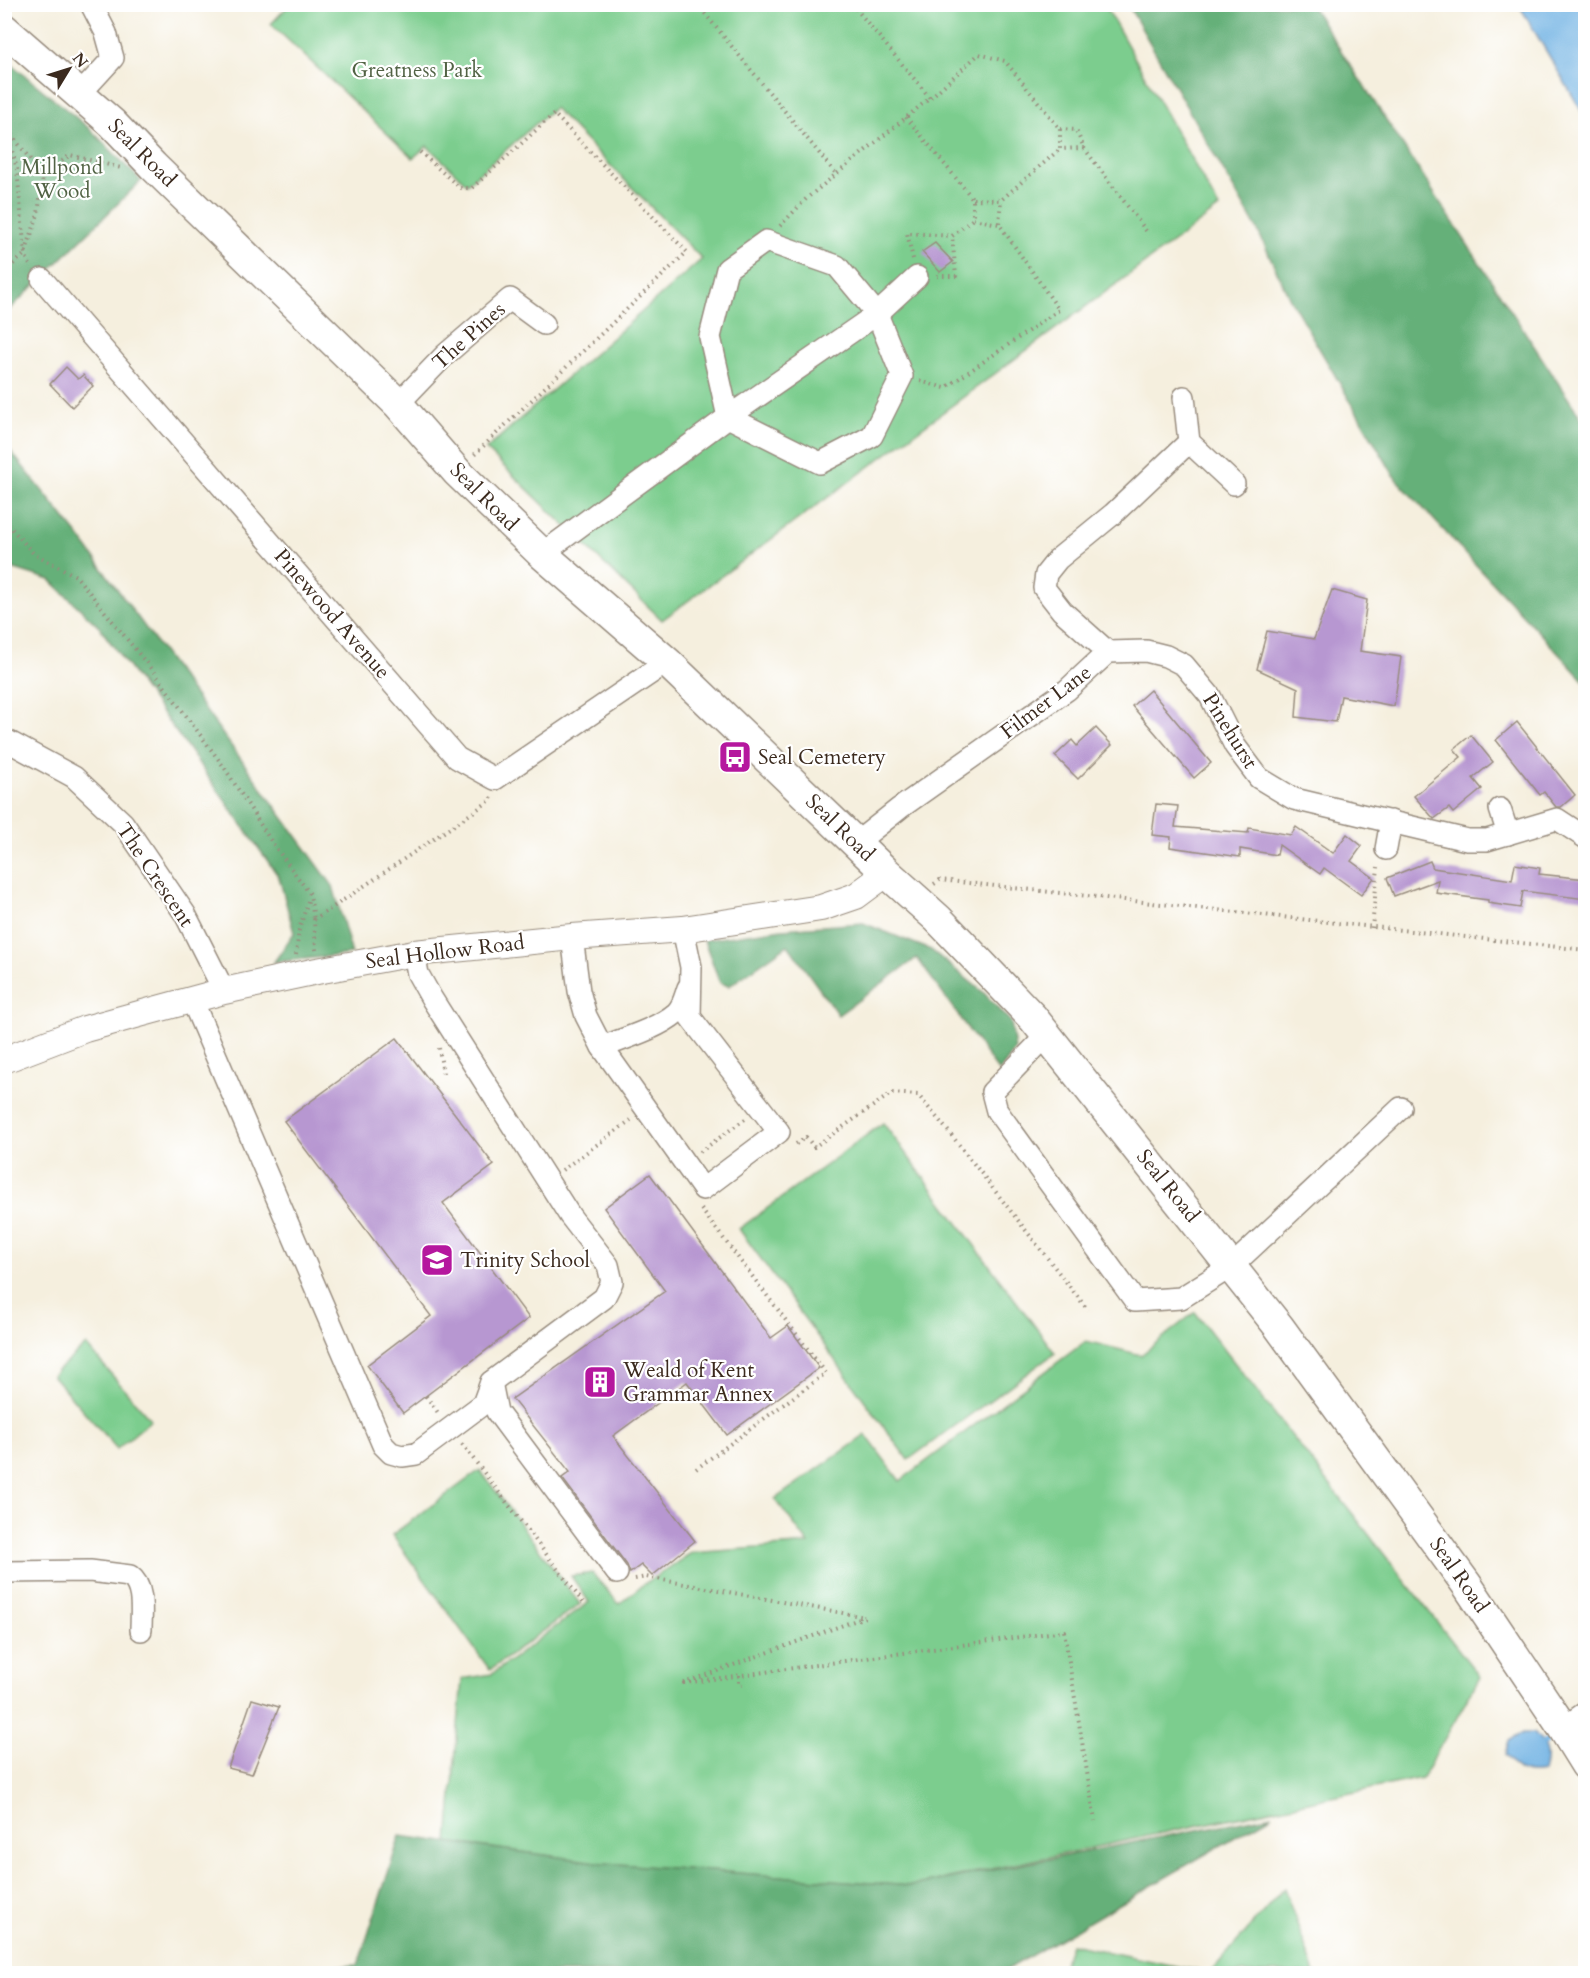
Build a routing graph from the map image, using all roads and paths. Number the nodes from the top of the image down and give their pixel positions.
1 (91, 4) edge
2 (697, 4) edge
3 (852, 4) edge
4 (863, 4) edge
5 (856, 10) junction
6 (4, 29) edge
7 (80, 94) junction
8 (930, 98) junction
9 (906, 117) junction
10 (5, 127) edge
11 (1060, 129) junction
12 (1084, 148) junction
13 (1060, 149) junction
14 (420, 152) dead end
15 (153, 166) junction
16 (837, 175) junction
17 (43, 176) junction
18 (973, 199) junction
19 (1001, 200) junction
20 (973, 219) junction
21 (999, 224) junction
22 (1148, 232) dead end
23 (952, 236) junction
24 (766, 241) junction
25 (25, 254) junction
26 (4, 258) edge
27 (10, 266) junction
28 (4, 272) edge
29 (917, 277) junction
30 (42, 279) dead end
31 (877, 314) junction
32 (544, 324) dead end
33 (902, 376) junction
34 (1184, 397) dead end
35 (398, 404) junction
36 (728, 417) junction
37 (1189, 442) junction
38 (457, 471) junction
39 (1234, 484) dead end
40 (4, 520) edge
41 (542, 554) junction
42 (1108, 652) junction
43 (667, 662) junction
44 (4, 739) edge
45 (495, 779) junction
46 (1500, 809) dead end
47 (1391, 820) junction
48 (1508, 834) junction
49 (1586, 838) edge
50 (856, 843) junction
51 (1386, 849) joint
52 (887, 873) junction
53 (310, 894) junction
54 (914, 898) junction
55 (314, 920) junction
56 (1372, 928) junction
57 (683, 929) junction
58 (572, 937) junction
59 (1586, 950) edge
60 (414, 953) junction
61 (306, 974) junction
62 (689, 984) junction
63 (224, 991) junction
64 (192, 1000) junction
65 (1047, 1035) junction
66 (602, 1047) junction
67 (4, 1060) edge
68 (761, 1108) junction
69 (1401, 1108) dead end
70 (634, 1119) dead end
71 (788, 1150) dead end
72 (685, 1163) junction
73 (548, 1181) junction
74 (713, 1206) dead end
75 (700, 1207) dead end
76 (704, 1213) junction
77 (1232, 1266) junction
78 (1088, 1311) dead end
79 (491, 1382) junction
80 (449, 1429) junction
81 (696, 1469) dead end
82 (4, 1572) edge
83 (617, 1573) joint
84 (585, 1605) dead end
85 (141, 1630) dead end
86 (739, 1676) junction
87 (746, 1684) dead end
88 (1574, 1720) edge
89 (1586, 1765) edge
90 (1095, 1821) dead end

1 - 7 street
2 - 16 path
3 - 5 path
4 - 5 path
5 - 8 path
6 - 7 highway, Seal Road
7 - 15 highway, Seal Road
8 - 9 path
8 - 11 path
9 - 16 path
9 - 18 path
10 - 17 path
10 - 25 path
11 - 12 path
11 - 13 path
12 - 13 path
12 - 22 path
13 - 19 path
14 - 38 path
15 - 17 path
15 - 35 highway, Seal Road
16 - 24 path
17 - 25 path
18 - 19 path
18 - 20 path
19 - 21 path
20 - 21 path
20 - 23 path
21 - 33 path
23 - 29 path
23 - 29 path
24 - 31 street
24 - 36 street
25 - 27 path
26 - 27 path
27 - 28 path
29 - 31 street
30 - 45 street, Pinewood Avenue
31 - 33 street
31 - 36 street
32 - 35 street, The Pines
33 - 36 street
34 - 37 street
35 - 38 highway, Seal Road
36 - 41 street
37 - 39 street
37 - 42 street, Filmer Lane
38 - 41 highway, Seal Road
40 - 53 path
41 - 43 highway, Seal Road
42 - 47 street, Pinehurst
42 - 50 street, Filmer Lane
43 - 45 street
43 - 50 highway, Seal Road
44 - 63 street, The Crescent
45 - 55 path
46 - 48 street
47 - 48 street, Pinehurst
47 - 51 street
48 - 49 street, Pinehurst
50 - 52 highway, Seal Road
51 - 56 path
52 - 54 highway, Seal Road
52 - 57 main road, Seal Hollow Road
53 - 55 path
53 - 61 path
54 - 56 path
54 - 65 highway, Seal Road
55 - 61 path
56 - 59 path
57 - 58 main road, Seal Hollow Road
57 - 62 street
58 - 60 main road, Seal Hollow Road
58 - 66 street
60 - 61 main road, Seal Hollow Road
60 - 73 street
61 - 63 main road, Seal Hollow Road
62 - 66 street
62 - 68 street
63 - 64 main road, Seal Hollow Road
64 - 67 main road, Seal Hollow Road
64 - 80 street
65 - 77 highway, Seal Road
65 - 77 street
66 - 72 street
68 - 72 path
68 - 72 street
69 - 77 street
70 - 73 path
71 - 78 path
73 - 79 street
74 - 76 path
75 - 76 path
76 - 81 path
77 - 88 highway, Seal Road
79 - 80 street
79 - 83 street
80 - 84 path
82 - 85 street
83 - 86 path
86 - 87 path
86 - 90 path
88 - 89 highway, Seal Road

